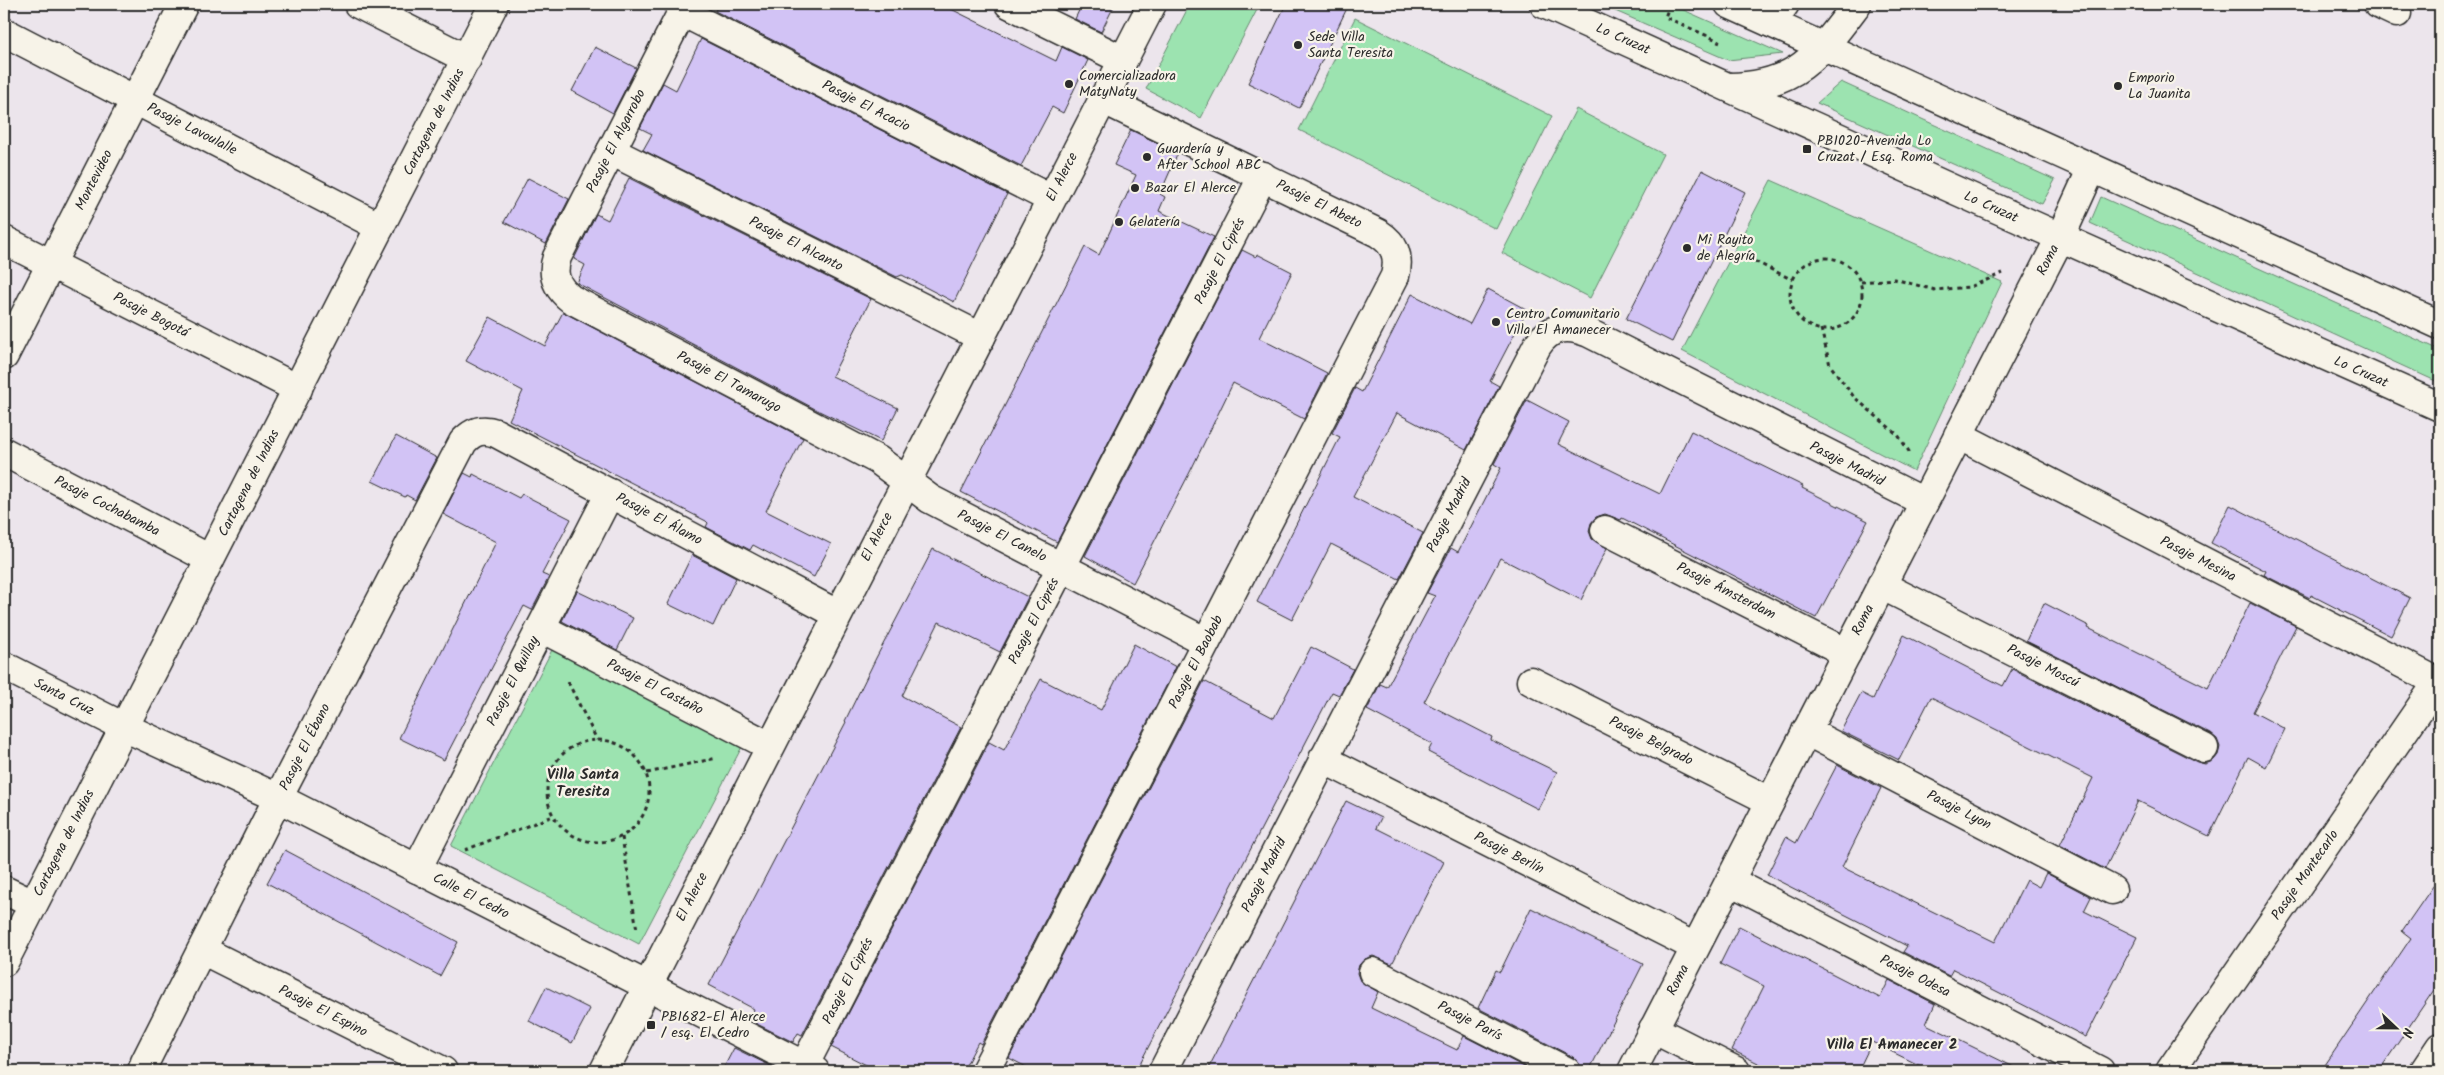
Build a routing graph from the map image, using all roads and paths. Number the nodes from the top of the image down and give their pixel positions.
1 (184, 4) edge
2 (358, 4) edge
3 (494, 4) edge
4 (1009, 4) edge
5 (1152, 4) edge
6 (1544, 4) edge
7 (1729, 4) edge
8 (1857, 4) edge
9 (684, 8) edge
10 (1778, 13) edge
11 (4, 32) edge
12 (1825, 47) junction
13 (467, 59) junction
14 (1123, 60) junction
15 (1728, 87) junction
16 (1102, 99) junction
17 (135, 100) junction
18 (610, 151) junction
19 (2092, 168) junction
20 (1263, 176) junction
21 (1051, 200) junction
22 (380, 227) junction
23 (2060, 238) junction
24 (4, 240) edge
25 (1396, 251) joint
26 (1748, 258) dead end
27 (51, 264) junction
28 (2005, 272) dead end
29 (555, 280) joint
30 (1793, 280) junction
31 (1861, 282) junction
32 (2440, 325) edge
33 (1821, 329) junction
34 (981, 337) junction
35 (4, 356) edge
36 (298, 389) junction
37 (2440, 407) edge
38 (479, 431) joint
39 (1958, 435) junction
40 (4, 452) edge
41 (906, 481) junction
42 (610, 493) junction
43 (1924, 502) junction
44 (1605, 530) dead end
45 (210, 559) junction
46 (1062, 567) junction
47 (1881, 585) junction
48 (837, 614) junction
49 (540, 628) junction
50 (1206, 642) junction
51 (1847, 653) junction
52 (4, 666) edge
53 (1531, 681) dead end
54 (2439, 681) edge
55 (124, 727) junction
56 (1806, 731) junction
57 (770, 746) junction
58 (2204, 748) dead end
59 (1323, 759) junction
60 (647, 773) junction
61 (278, 798) junction
62 (1770, 801) junction
63 (553, 816) junction
64 (622, 837) junction
65 (417, 869) junction
66 (1730, 881) junction
67 (4, 890) edge
68 (2112, 890) dead end
69 (33, 904) junction
70 (1695, 947) junction
71 (202, 950) junction
72 (4, 962) edge
73 (1373, 972) dead end
74 (646, 986) junction
75 (1653, 1029) junction
76 (2440, 1047) edge
77 (810, 1068) edge
78 (142, 1071) edge
79 (443, 1071) edge
80 (604, 1071) edge
81 (985, 1071) edge
82 (1162, 1071) edge
83 (1566, 1071) edge
84 (1632, 1071) edge
85 (1736, 1071) edge
86 (2100, 1071) edge
87 (2170, 1071) edge
88 (2424, 1071) edge

1 - 17 street, Montevideo
2 - 13 street
3 - 13 street, Cartagena de Indias
4 - 14 street
5 - 14 street, El Alerce
6 - 15 street, Lo Cruzat
7 - 10 street
8 - 12 street
9 - 18 street, Pasaje El Algarrobo
9 - 21 street, Pasaje El Acacio
10 - 12 street
11 - 17 street, Pasaje Lavoulalle
12 - 15 street
12 - 19 street
13 - 22 street, Cartagena de Indias
14 - 16 street, El Alerce
15 - 23 street, Lo Cruzat
16 - 20 street, Pasaje El Abeto
16 - 21 street, El Alerce
17 - 22 street, Pasaje Lavoulalle
17 - 27 street, Montevideo
18 - 29 street, Pasaje El Algarrobo
18 - 34 street, Pasaje El Alcanto
19 - 23 street, Roma
19 - 32 street
20 - 25 street, Pasaje El Abeto
20 - 46 street, Pasaje El Ciprés
21 - 34 street, El Alerce
22 - 36 street, Cartagena de Indias
23 - 37 street, Lo Cruzat
23 - 39 street, Roma
24 - 27 street, Pasaje Bogotá
25 - 50 street, Pasaje El Baobab
26 - 30 path
27 - 35 street, Montevideo
27 - 36 street, Pasaje Bogotá
28 - 31 path
29 - 41 street, Pasaje El Tamarugo
30 - 31 path
30 - 33 path
31 - 33 path
33 - 43 path
34 - 41 street, El Alerce
36 - 45 street, Cartagena de Indias
38 - 42 street, Pasaje El Álamo
38 - 61 street, Pasaje El Ébano
39 - 43 street, Roma
39 - 54 street, Pasaje Mesina
40 - 45 street, Pasaje Cochabamba
41 - 46 street, Pasaje El Canelo
41 - 48 street, El Alerce
42 - 48 street, Pasaje El Álamo
42 - 49 street, Pasaje El Quillay
43 - 47 street, Roma
43 - 59 street, Pasaje Madrid
44 - 51 street, Pasaje Ámsterdam
45 - 55 street, Cartagena de Indias
46 - 50 street, Pasaje El Canelo
46 - 77 street, Pasaje El Ciprés
47 - 51 street, Roma
47 - 58 street, Pasaje Moscú
48 - 57 street, El Alerce
49 - 57 street, Pasaje El Castaño
49 - 65 street, Pasaje El Quillay
50 - 81 street, Pasaje El Baobab
51 - 56 street, Roma
52 - 55 street, Santa Cruz
53 - 62 street, Pasaje Belgrado
54 - 87 street, Pasaje Montecarlo
55 - 61 street, Calle El Cedro
55 - 69 street, Cartagena de Indias
56 - 62 street, Roma
56 - 68 street, Pasaje Lyon
57 - 60 path
57 - 74 street, El Alerce
59 - 70 street, Pasaje Berlín
59 - 82 street, Pasaje Madrid
60 - 63 path
60 - 64 path
61 - 65 street, Calle El Cedro
61 - 71 street, Pasaje El Ébano
62 - 66 street, Roma
63 - 64 path
63 - 65 path
64 - 74 path
65 - 74 street, Calle El Cedro
66 - 70 street, Roma
66 - 86 street, Pasaje Odesa
67 - 69 street
69 - 72 street, Cartagena de Indias
70 - 75 street, Roma
71 - 78 street, Pasaje El Ébano
71 - 79 street, Pasaje El Espino
73 - 83 street, Pasaje París
74 - 77 street, Calle El Cedro
74 - 80 street, El Alerce
75 - 84 street, Roma
75 - 85 street
76 - 88 street

